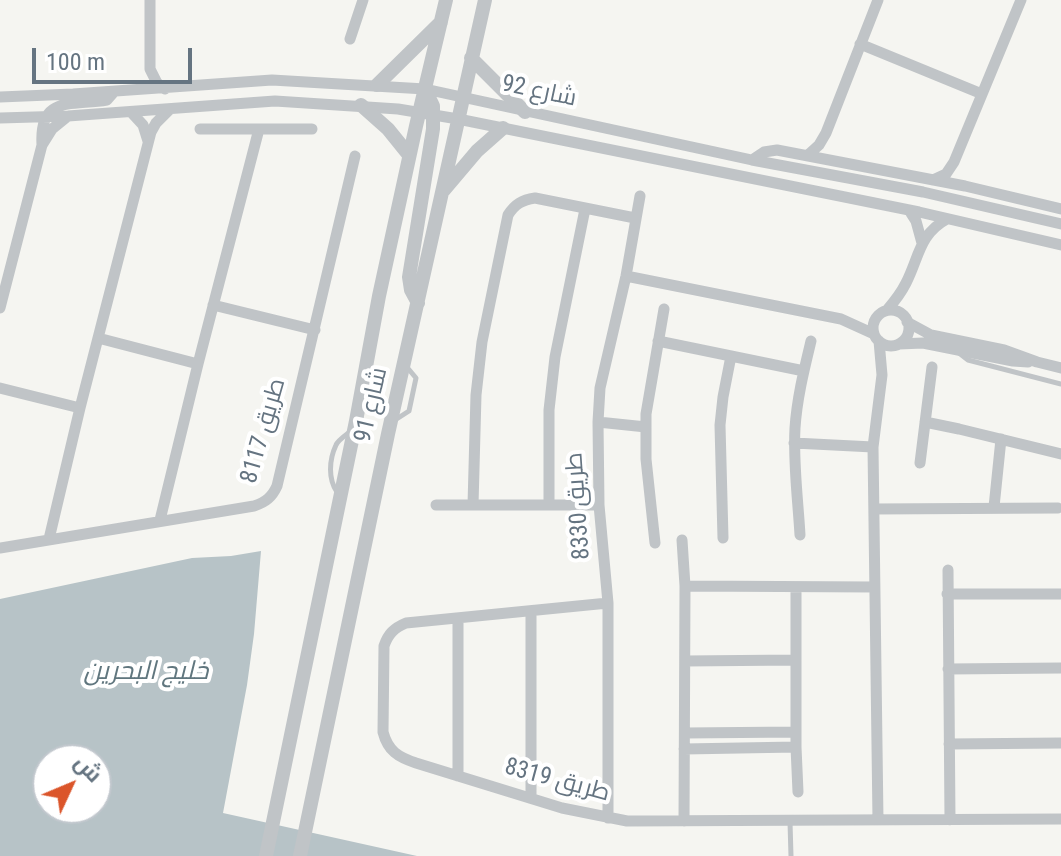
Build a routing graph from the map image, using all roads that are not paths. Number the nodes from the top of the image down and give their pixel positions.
1 (150, 0) edge
2 (363, 0) edge
3 (446, 0) edge
4 (485, 0) edge
5 (878, 0) edge
6 (1021, 0) edge
7 (441, 21) junction
8 (350, 39) dead end
9 (860, 44) junction
10 (471, 58) junction
11 (149, 64) junction
12 (377, 85) junction
13 (165, 89) junction
14 (425, 89) junction
15 (137, 90) junction
16 (114, 92) junction
17 (982, 94) junction
18 (0, 97) edge
19 (462, 98) junction
20 (361, 105) junction
21 (170, 109) junction
22 (131, 112) junction
23 (525, 112) junction
24 (427, 113) junction
25 (68, 116) junction
26 (45, 117) junction
27 (0, 118) edge
28 (458, 119) junction
29 (503, 128) junction
30 (200, 129) dead end
31 (259, 129) junction
32 (312, 129) dead end
33 (826, 133) junction
34 (149, 142) junction
35 (42, 145) junction
36 (409, 155) junction
37 (808, 155) junction
38 (355, 156) dead end
39 (752, 160) junction
40 (829, 160) junction
41 (954, 162) junction
42 (933, 180) junction
43 (965, 186) junction
44 (444, 190) junction
45 (640, 196) dead end
46 (585, 209) junction
47 (1061, 209) edge
48 (909, 210) junction
49 (635, 218) junction
50 (947, 219) junction
51 (1061, 224) edge
52 (922, 243) junction
53 (1061, 245) edge
54 (626, 276) junction
55 (907, 282) junction
56 (418, 303) junction
57 (213, 305) junction
58 (0, 308) edge
59 (664, 309) dead end
60 (883, 312) junction
61 (841, 319) junction
62 (906, 320) junction
63 (315, 330) junction
64 (877, 337) junction
65 (98, 338) junction
66 (658, 341) junction
67 (811, 341) dead end
68 (898, 344) junction
69 (956, 349) junction
70 (731, 356) junction
71 (1037, 362) junction
72 (198, 364) junction
73 (932, 367) dead end
74 (1061, 368) edge
75 (804, 371) junction
76 (882, 375) junction
77 (1061, 384) edge
78 (0, 388) edge
79 (80, 408) junction
80 (598, 422) junction
81 (925, 422) junction
82 (646, 427) junction
83 (1001, 439) junction
84 (794, 443) junction
85 (873, 447) junction
86 (1061, 454) edge
87 (920, 463) dead end
88 (436, 505) dead end
89 (473, 505) junction
90 (549, 505) junction
91 (599, 505) junction
92 (994, 507) junction
93 (1058, 508) dead end
94 (874, 509) junction
95 (160, 520) junction
96 (800, 535) dead end
97 (723, 538) dead end
98 (49, 539) junction
99 (682, 540) dead end
100 (655, 543) dead end
101 (0, 548) edge
102 (948, 570) dead end
103 (685, 586) junction
104 (796, 587) junction
105 (874, 587) junction
106 (947, 594) junction
107 (1061, 594) edge
108 (608, 603) junction
109 (531, 611) junction
110 (458, 619) junction
111 (796, 660) junction
112 (685, 661) junction
113 (1061, 668) edge
114 (948, 669) junction
115 (796, 732) junction
116 (685, 733) junction
117 (1061, 743) edge
118 (949, 744) junction
119 (796, 747) junction
120 (684, 749) junction
121 (458, 776) junction
122 (798, 792) dead end
123 (531, 798) junction
124 (608, 818) junction
125 (1061, 819) edge
126 (878, 820) junction
127 (950, 820) junction
128 (684, 821) junction
129 (790, 821) junction
130 (266, 856) edge
131 (300, 856) edge
132 (791, 856) edge

1 - 11 street
2 - 8 street
3 - 7 street
4 - 10 street, شارع 91
5 - 9 street
6 - 17 street
7 - 12 street
7 - 14 street
9 - 17 street
9 - 33 street
10 - 19 street, شارع 91
10 - 23 street
11 - 13 street
11 - 15 street
12 - 13 street, شارع 92
12 - 14 street, شارع 92
13 - 15 street, شارع 92
14 - 19 street, شارع 92
14 - 24 street
15 - 16 street, شارع 92
16 - 18 street, شارع 92
16 - 26 street
17 - 41 street
19 - 23 street, شارع 92
19 - 28 street, شارع 91
20 - 21 street, شارع 92
20 - 24 street, شارع 92
20 - 36 street
21 - 22 street, شارع 92
21 - 34 street
22 - 25 street, شارع 92
22 - 34 street
23 - 39 street, شارع 92
24 - 28 street, شارع 92
24 - 36 street, شارع 91
24 - 56 street
25 - 26 street, شارع 92
25 - 35 street
26 - 27 street, شارع 92
26 - 35 street
28 - 29 street, شارع 92
28 - 44 street, شارع 91
29 - 44 street
29 - 48 street, شارع 92
30 - 31 street
31 - 32 street
31 - 57 street
33 - 37 street
33 - 40 street
34 - 65 street
35 - 58 street
36 - 130 street, شارع 91
37 - 39 street
37 - 40 street
38 - 63 street, طريق 8117
39 - 51 street, شارع 92
40 - 42 street
41 - 42 street
41 - 43 street
42 - 43 street
43 - 47 street
44 - 56 street, شارع 91
45 - 49 street, طريق 8330
46 - 49 street
46 - 89 street
46 - 90 street
48 - 50 street, شارع 92
48 - 52 street
49 - 54 street, طريق 8330
50 - 52 street
50 - 53 street, شارع 92
52 - 55 street
54 - 61 street
54 - 80 street, طريق 8330
55 - 60 street
55 - 62 street
56 - 131 street, شارع 91
57 - 63 street
57 - 72 street
59 - 66 street
60 - 61 street
60 - 62 street
60 - 64 street
61 - 64 street
62 - 68 street
62 - 71 street
63 - 95 street, طريق 8117
64 - 68 street
64 - 76 street
65 - 72 street
65 - 79 street
66 - 70 street
66 - 82 street
67 - 75 street
68 - 69 street
68 - 76 street
69 - 71 street
69 - 77 lane
70 - 75 street
70 - 97 street
71 - 74 street
72 - 95 street
73 - 81 street
75 - 84 street
76 - 85 street
78 - 79 street
79 - 98 street
80 - 82 street
80 - 91 street, طريق 8330
81 - 83 street
81 - 87 street
82 - 100 street
83 - 86 street
83 - 92 street
84 - 85 street
84 - 96 street
85 - 94 street
88 - 89 street
89 - 90 street
90 - 91 street
91 - 108 street, طريق 8330
92 - 93 street
92 - 94 street
94 - 105 street
95 - 98 street, طريق 8117
98 - 101 street, طريق 8117
99 - 103 street
102 - 106 street
103 - 104 street
103 - 112 street
104 - 105 street
104 - 111 street
105 - 126 street
106 - 107 street
106 - 114 street
108 - 109 street, طريق 8319
108 - 124 street, طريق 8330
109 - 110 street, طريق 8319
109 - 123 street
110 - 121 street
110 - 121 street, طريق 8319
111 - 112 street
111 - 115 street
112 - 116 street
113 - 114 street
114 - 118 street
115 - 116 street
115 - 119 street
116 - 120 street
117 - 118 street
118 - 127 street
119 - 120 street
119 - 122 street
120 - 128 street
121 - 123 street, طريق 8319
123 - 124 street, طريق 8319
124 - 128 street, طريق 8319
125 - 127 street, طريق 8319
126 - 127 street, طريق 8319
126 - 129 street, طريق 8319
128 - 129 street, طريق 8319
129 - 132 lane

